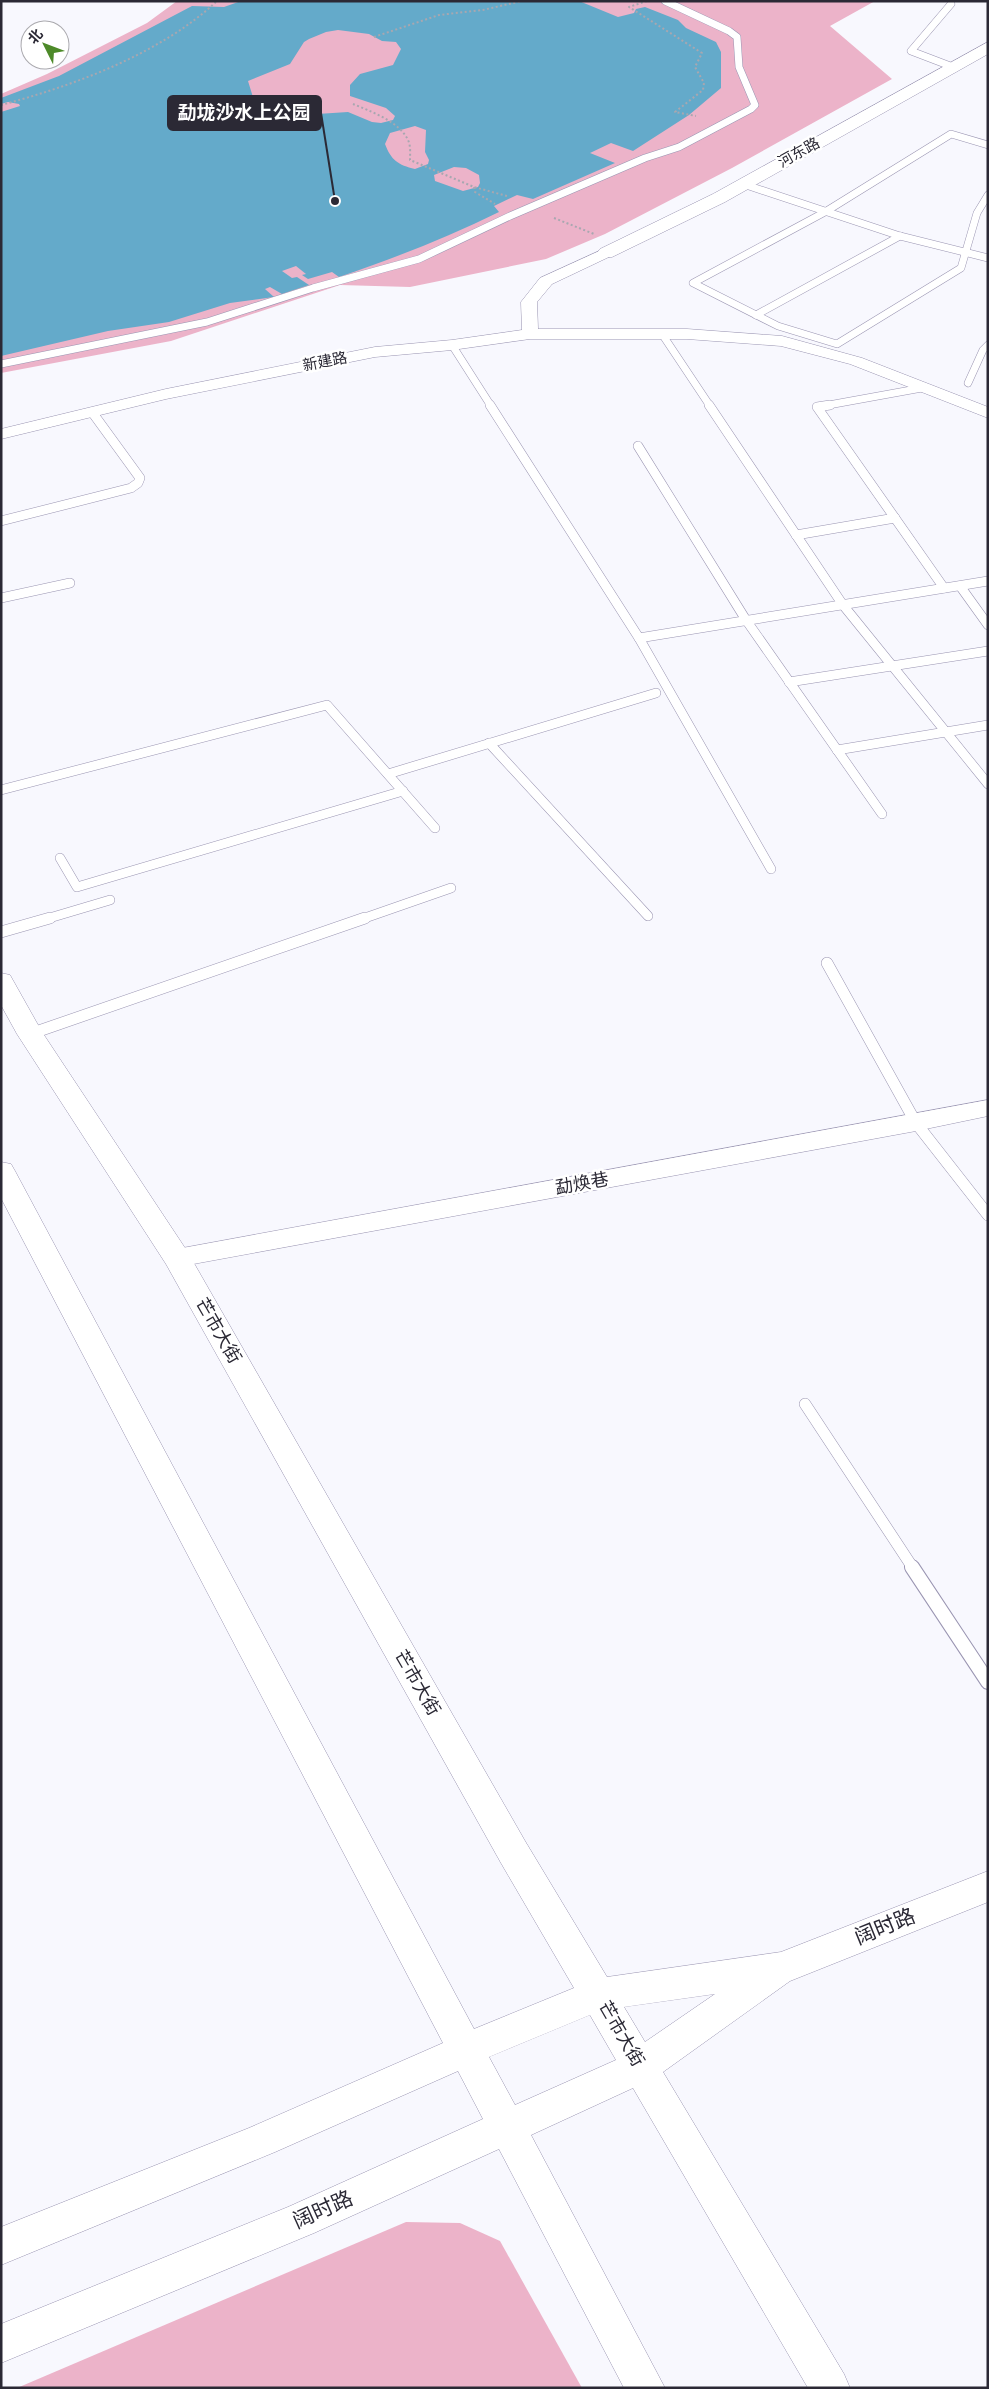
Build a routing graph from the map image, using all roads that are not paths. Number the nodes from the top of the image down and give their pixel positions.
1 (665, 1) edge
2 (951, 4) dead end
3 (988, 47) edge
4 (953, 67) junction
5 (988, 144) edge
6 (743, 184) junction
7 (988, 195) edge
8 (825, 212) junction
9 (900, 236) junction
10 (606, 253) joint
11 (966, 253) junction
12 (988, 258) edge
13 (756, 315) junction
14 (530, 334) junction
15 (662, 334) junction
16 (452, 345) junction
17 (988, 345) edge
18 (1, 364) edge
19 (968, 383) dead end
20 (922, 388) junction
21 (92, 412) junction
22 (988, 413) edge
23 (1, 434) edge
24 (638, 446) dead end
25 (894, 518) junction
26 (1, 521) edge
27 (796, 535) junction
28 (988, 581) edge
29 (70, 583) dead end
30 (960, 586) junction
31 (944, 588) junction
32 (1, 598) edge
33 (843, 604) junction
34 (746, 620) junction
35 (988, 625) edge
36 (639, 638) junction
37 (988, 651) edge
38 (893, 667) junction
39 (789, 682) junction
40 (656, 693) dead end
41 (988, 725) edge
42 (946, 733) junction
43 (488, 744) junction
44 (837, 750) junction
45 (388, 774) junction
46 (988, 784) edge
47 (1, 790) edge
48 (403, 791) junction
49 (882, 814) dead end
50 (435, 828) dead end
51 (60, 858) dead end
52 (771, 869) dead end
53 (451, 888) dead end
54 (110, 900) dead end
55 (648, 916) dead end
56 (1, 932) edge
57 (827, 963) dead end
58 (1, 981) edge
59 (30, 1034) junction
60 (988, 1108) edge
61 (916, 1123) junction
62 (1, 1171) edge
63 (988, 1215) edge
64 (177, 1258) junction
65 (805, 1404) dead end
66 (988, 1682) edge
67 (988, 1886) edge
68 (782, 1968) junction
69 (598, 1995) junction
70 (466, 2050) junction
71 (640, 2067) junction
72 (507, 2127) junction
73 (1, 2246) edge
74 (1, 2344) edge
75 (645, 2388) edge
76 (830, 2388) edge

1 - 18 lane
2 - 4 lane
3 - 4 main road, 河东路
4 - 6 main road, 河东路
5 - 8 lane
6 - 8 lane
6 - 10 main road, 河东路
7 - 11 lane
8 - 9 lane
8 - 13 lane
9 - 11 lane
9 - 13 lane
10 - 14 street
11 - 12 lane
11 - 13 lane
14 - 15 street, 新建路
14 - 16 street, 新建路
15 - 20 street, 新建路
15 - 27 lane
16 - 21 street, 新建路
16 - 36 lane
17 - 19 lane
20 - 22 street, 新建路
20 - 25 lane
21 - 23 street, 新建路
21 - 26 lane
24 - 34 lane
25 - 27 lane
25 - 31 lane
27 - 33 lane
28 - 30 lane
29 - 32 lane
30 - 31 lane
30 - 35 lane
31 - 33 lane
33 - 34 lane
33 - 38 lane
34 - 36 lane
34 - 39 lane
36 - 52 lane
37 - 38 lane
38 - 39 lane
38 - 42 lane
39 - 44 lane
40 - 43 lane
41 - 42 lane
42 - 44 lane
42 - 46 lane
43 - 45 lane
43 - 55 lane
44 - 49 lane
45 - 47 lane
45 - 48 lane
48 - 50 lane
48 - 51 lane
53 - 59 lane
54 - 56 lane
57 - 61 lane
58 - 59 main road, 芒市大街
59 - 64 main road, 芒市大街
60 - 61 street, 勐焕巷
61 - 63 lane
61 - 64 street, 勐焕巷
62 - 70 main road
64 - 69 main road, 芒市大街
65 - 66 lane
67 - 68 main road, 阔时路
68 - 69 main road
68 - 71 main road, 阔时路
69 - 70 main road
69 - 71 main road, 芒市大街
70 - 72 main road
70 - 73 main road
71 - 72 main road, 阔时路
71 - 76 main road, 芒市大街
72 - 74 main road, 阔时路
72 - 75 main road

